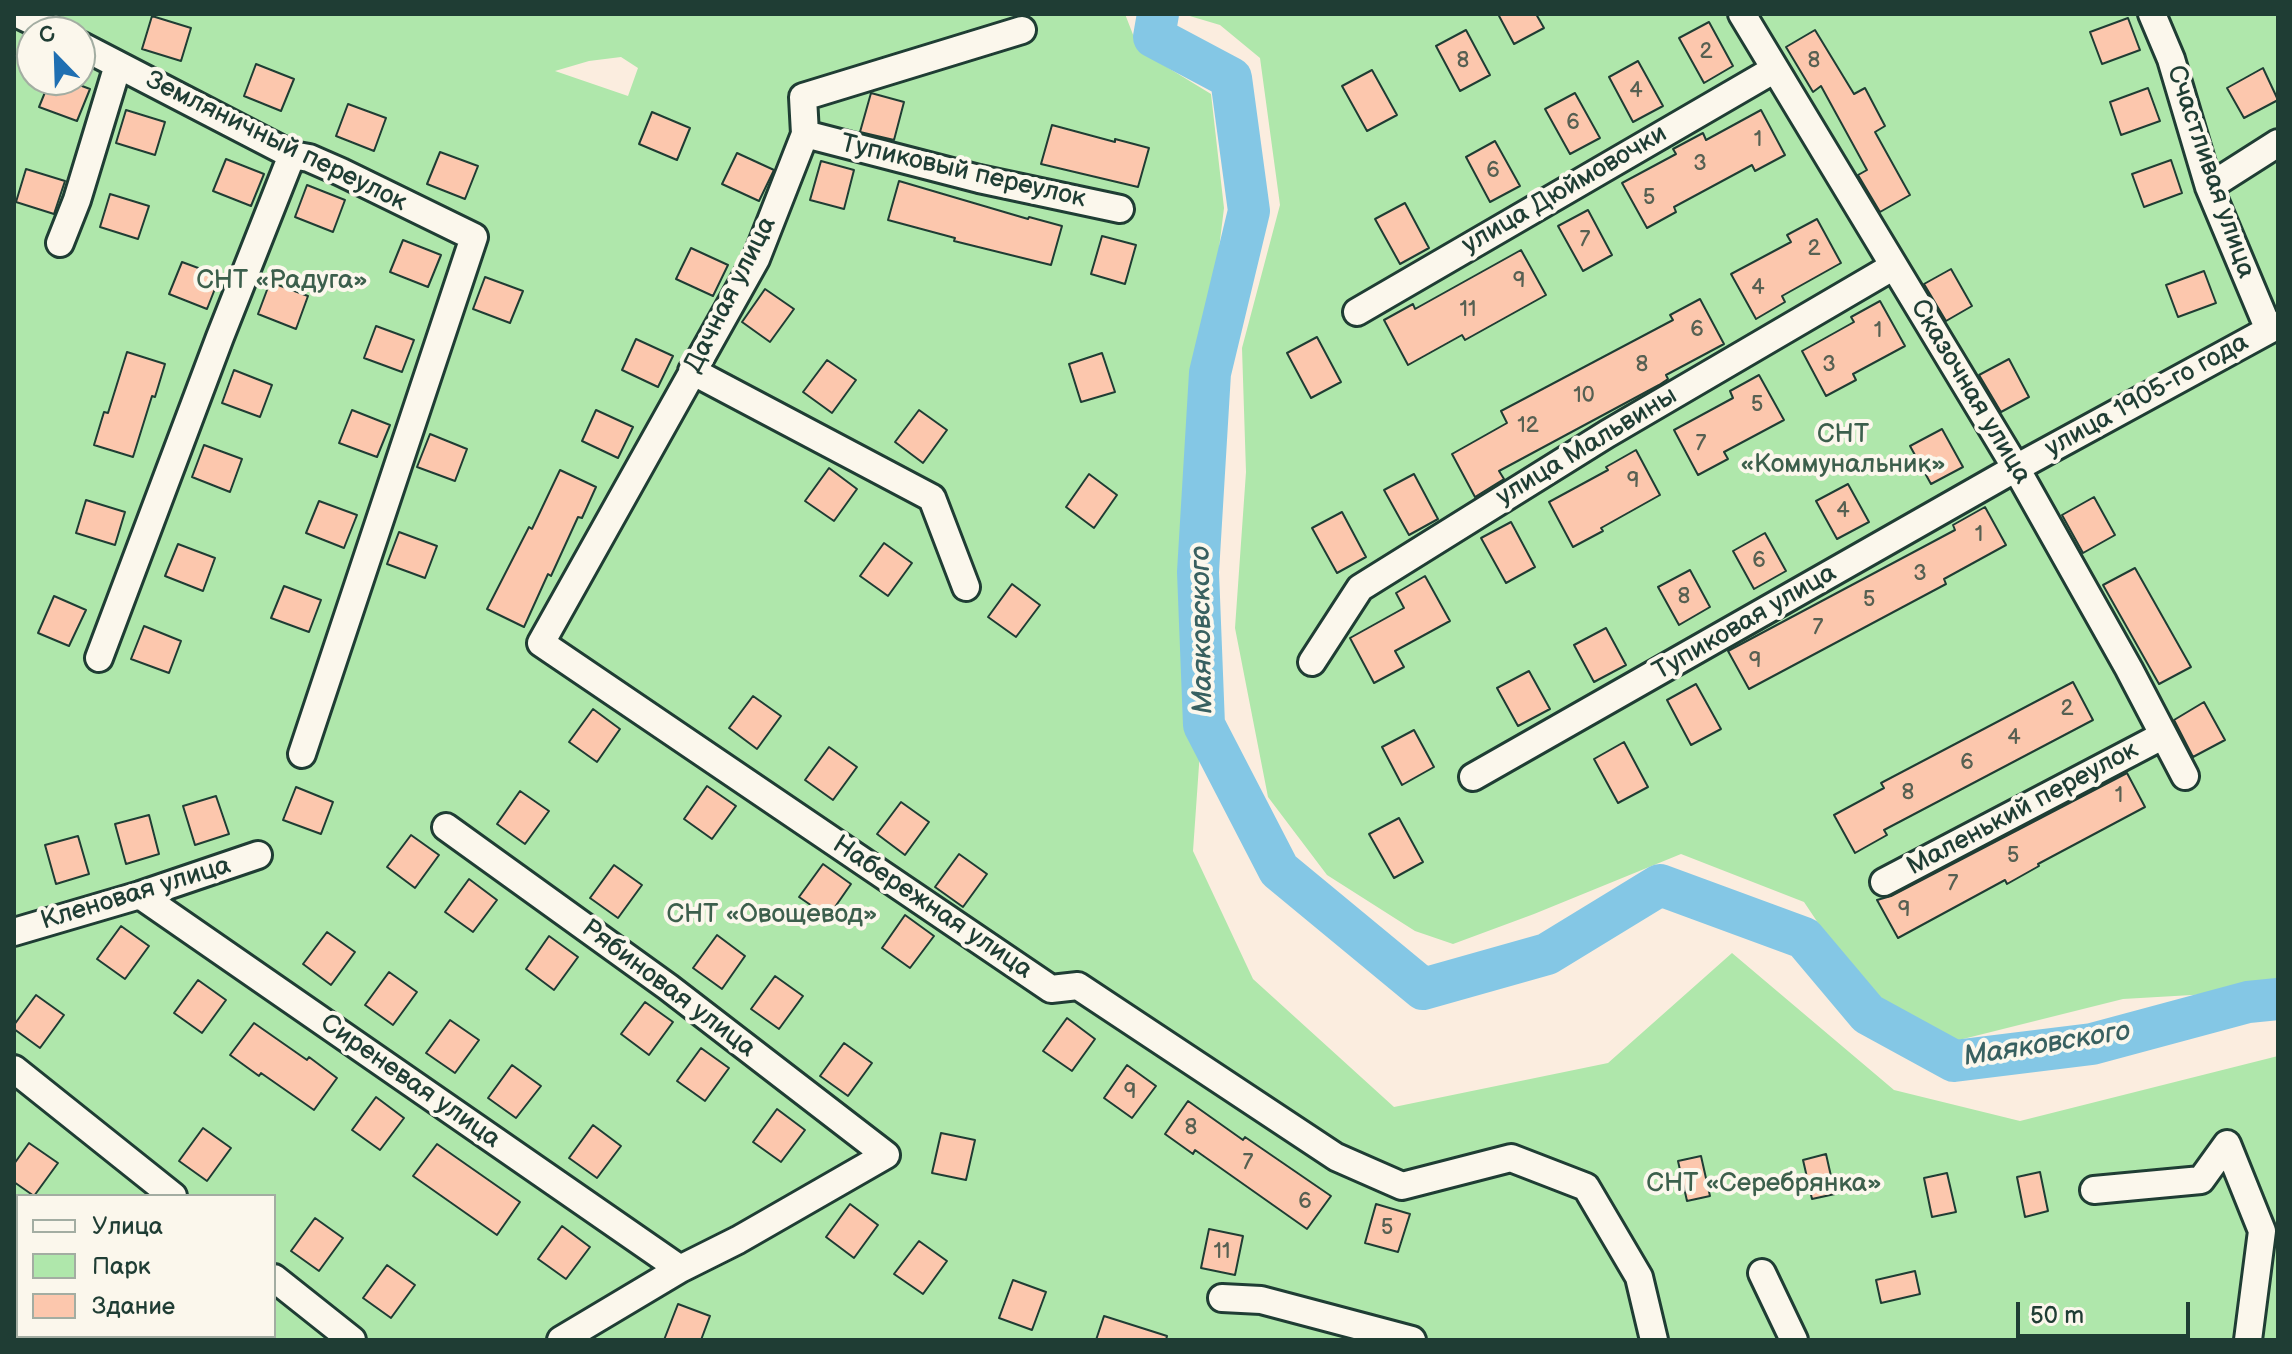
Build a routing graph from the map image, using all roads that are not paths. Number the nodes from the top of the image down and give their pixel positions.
1 (1742, 14) edge
2 (2152, 14) edge
3 (1022, 30) dead end
4 (96, 53) edge
5 (118, 65) junction
6 (1775, 69) junction
7 (805, 134) junction
8 (2278, 143) edge
9 (292, 155) junction
10 (2209, 187) junction
11 (1120, 209) dead end
12 (60, 243) dead end
13 (1894, 266) junction
14 (1357, 312) dead end
15 (2273, 327) edge
16 (692, 371) junction
17 (2016, 468) junction
18 (966, 587) dead end
19 (541, 643) joint
20 (99, 658) dead end
21 (1312, 662) dead end
22 (2162, 736) junction
23 (302, 754) dead end
24 (2185, 776) dead end
25 (1473, 777) dead end
26 (446, 827) dead end
27 (258, 855) dead end
28 (1884, 882) dead end
29 (140, 895) junction
30 (14, 932) edge
31 (14, 1069) edge
32 (2094, 1190) dead end
33 (170, 1194) edge
34 (680, 1269) junction
35 (1762, 1273) dead end
36 (276, 1280) edge
37 (1222, 1298) dead end
38 (352, 1340) edge
39 (561, 1340) edge
40 (1412, 1340) edge
41 (1654, 1340) edge
42 (1794, 1340) edge
43 (2248, 1340) edge

1 - 6 street, Сказочная улица
2 - 10 street, Счастливая улица
3 - 7 street, Дачная улица
4 - 5 street, Земляничный переулок
5 - 9 street, Земляничный переулок
5 - 12 street
6 - 13 street, Сказочная улица
6 - 14 street, улица Дюймовочки
7 - 11 street, Тупиковый переулок
7 - 16 street, Дачная улица
8 - 10 street
9 - 20 street
9 - 23 street, Земляничный переулок
10 - 15 street, Счастливая улица
13 - 17 street, Сказочная улица
13 - 21 street, улица Мальвины
15 - 17 street, улица 1905-го года
16 - 18 street
16 - 19 street, Дачная улица
17 - 22 street, Сказочная улица
17 - 25 street, Тупиковая улица
19 - 41 street, Набережная улица
22 - 24 street, Сказочная улица
22 - 28 street, Маленький переулок
26 - 34 street, Рябиновая улица
27 - 29 street, Кленовая улица
29 - 30 street, Кленовая улица
29 - 34 street, Сиреневая улица
31 - 33 street
32 - 43 street
34 - 39 street
35 - 42 street
36 - 38 street
37 - 40 street

